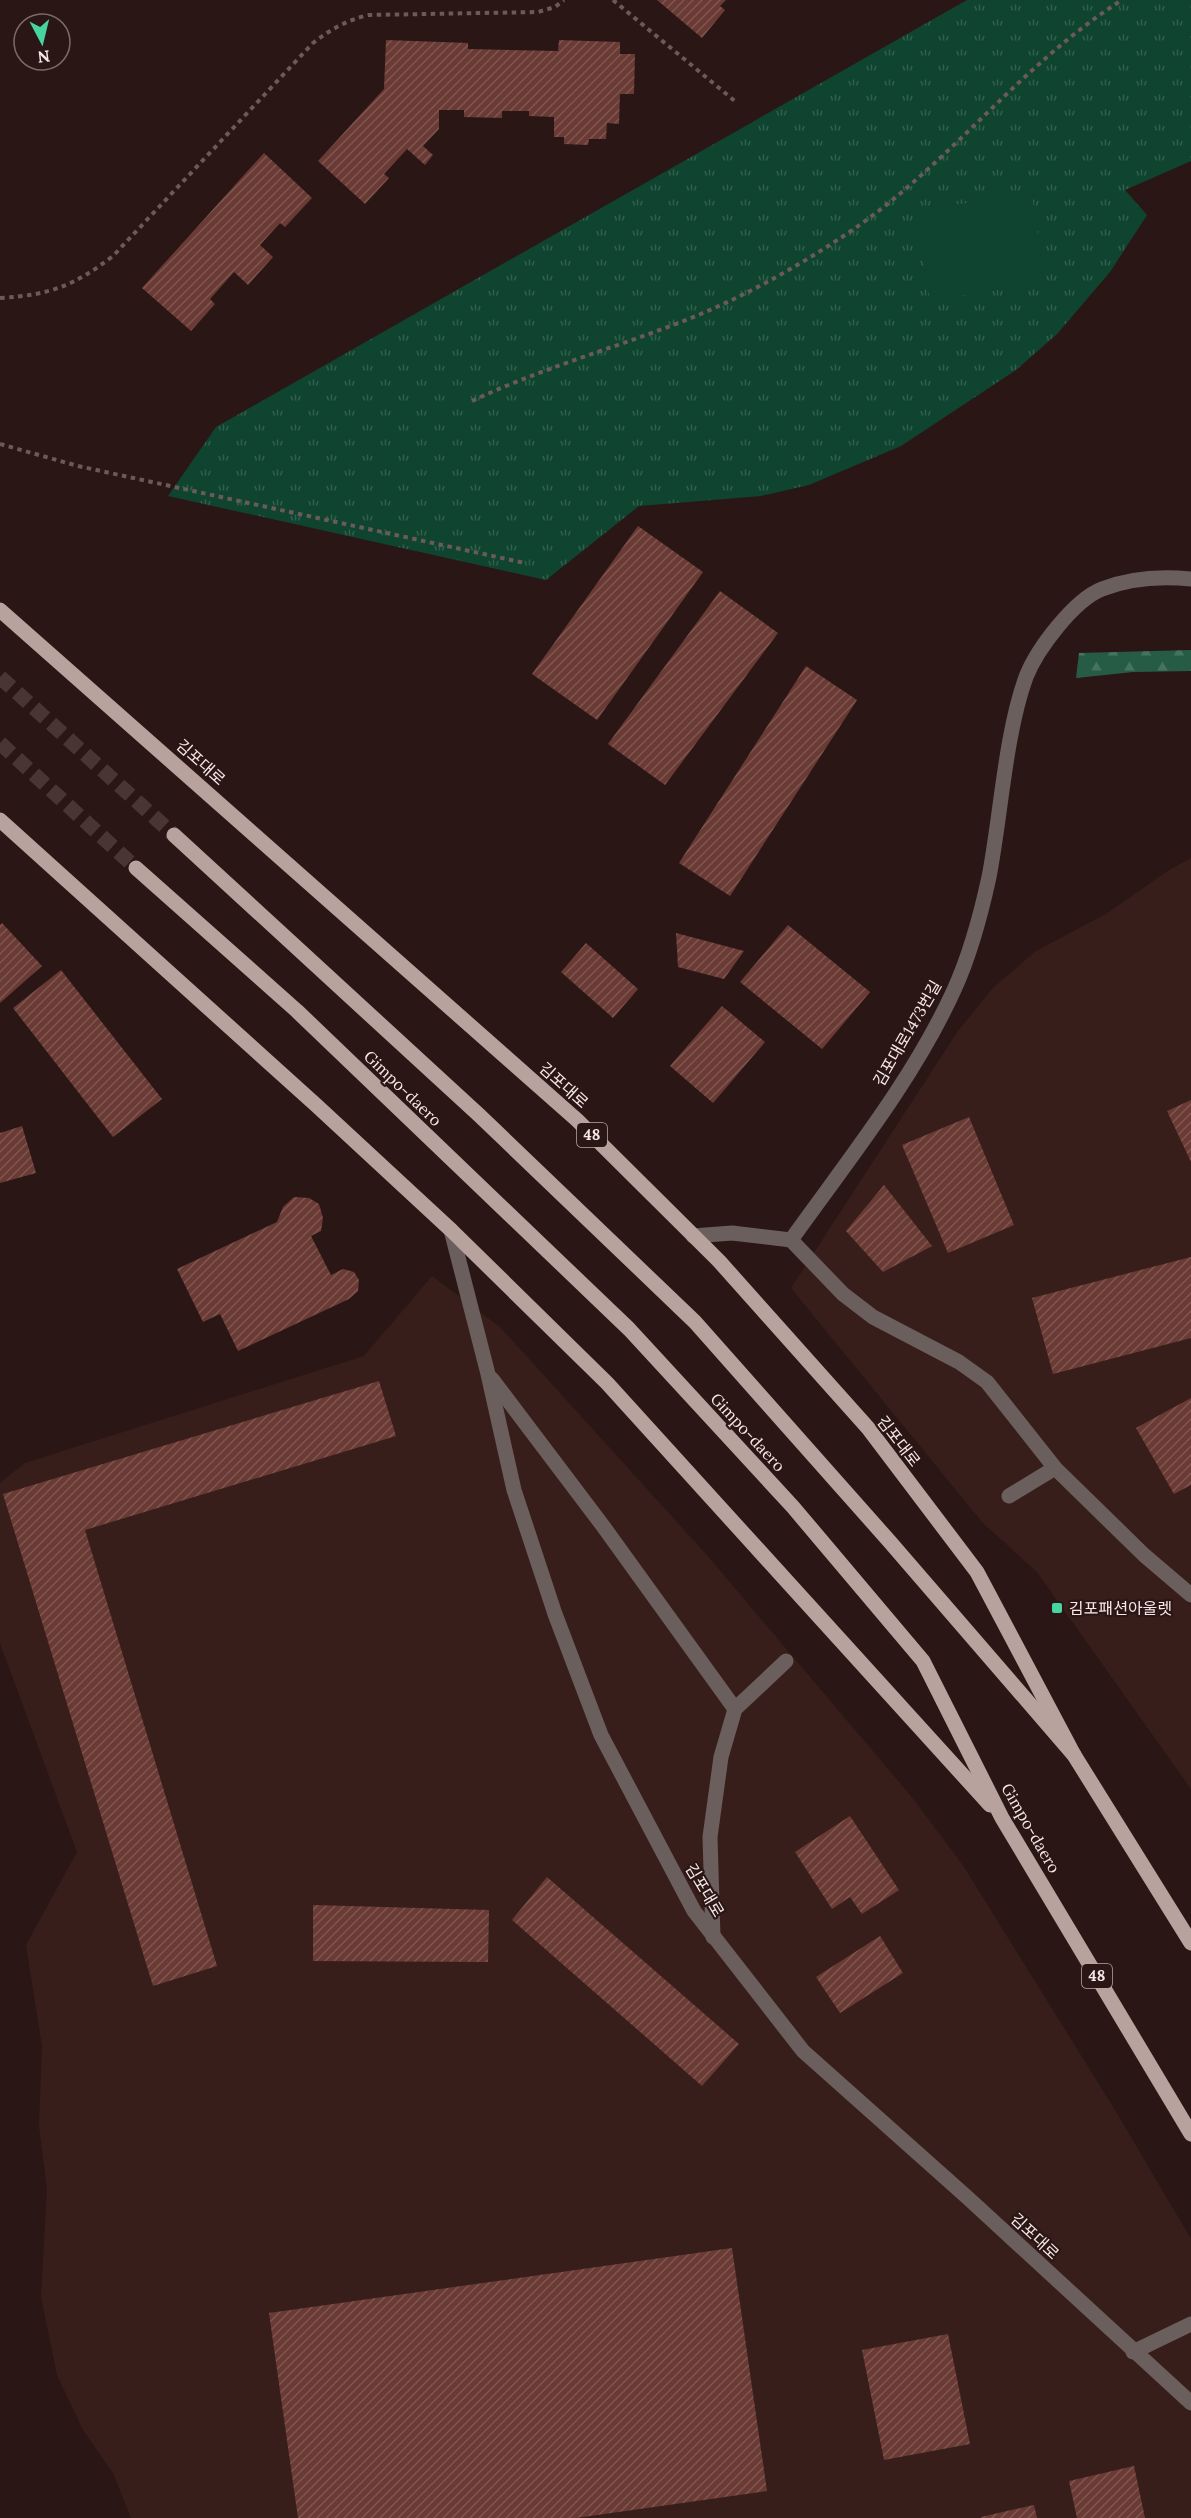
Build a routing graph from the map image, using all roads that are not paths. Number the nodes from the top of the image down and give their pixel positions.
1 (1191, 579) edge
2 (0, 610) edge
3 (0, 820) edge
4 (174, 835) tunnel mouth
5 (136, 868) tunnel mouth
6 (450, 1230) junction
7 (693, 1236) junction
8 (791, 1240) junction
9 (488, 1374) junction
10 (1055, 1468) junction
11 (1010, 1496) dead end
12 (1191, 1595) edge
13 (786, 1661) dead end
14 (735, 1709) junction
15 (1074, 1755) junction
16 (1002, 1818) junction
17 (713, 1937) junction
18 (1191, 1943) edge
19 (1191, 2134) edge
20 (1191, 2324) edge
21 (1133, 2352) junction
22 (1191, 2403) edge

1 - 8 lane, 김포대로1473번길
2 - 7 main road, 김포대로 / 48
3 - 6 main road, 48
4 - 15 main road, Gimpo-daero / 48
5 - 16 main road, Gimpo-daero / 48
6 - 9 lane, 김포대로
6 - 16 main road, 48
7 - 8 lane
7 - 15 main road, 김포대로 / 48
8 - 10 lane
9 - 14 lane
9 - 17 lane, 김포대로
10 - 11 lane
10 - 12 lane
13 - 14 lane
14 - 17 lane
15 - 18 main road, Gimpo-daero / 48
16 - 19 main road, Gimpo-daero / 48
17 - 21 lane, 김포대로
20 - 21 lane
21 - 22 lane, 김포대로

